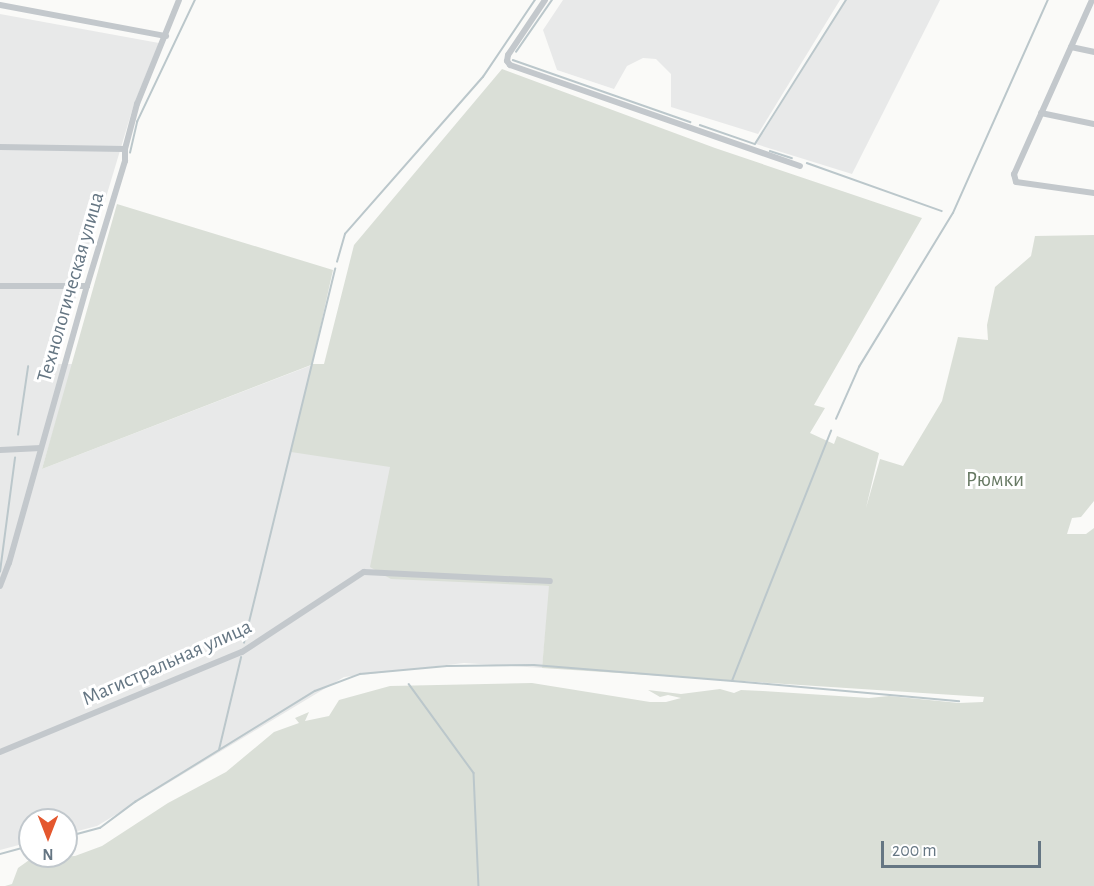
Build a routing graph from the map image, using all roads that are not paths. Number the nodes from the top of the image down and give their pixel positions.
1 (179, 0) edge
2 (545, 0) edge
3 (1092, 0) edge
4 (0, 5) edge
5 (166, 36) junction
6 (1071, 47) junction
7 (1094, 52) edge
8 (1041, 113) junction
9 (1094, 124) edge
10 (0, 147) edge
11 (125, 149) junction
12 (800, 166) dead end
13 (1094, 193) edge
14 (0, 286) edge
15 (87, 286) junction
16 (42, 448) junction
17 (0, 450) edge
18 (550, 581) dead end
19 (0, 586) edge
20 (0, 752) edge

1 - 5 street, Технологическая улица
2 - 12 street
3 - 6 street
4 - 5 street
5 - 11 street, Технологическая улица
6 - 7 street
6 - 8 street
8 - 9 street
8 - 13 street
10 - 11 street
11 - 15 street, Технологическая улица
14 - 15 street
15 - 16 street, Технологическая улица
16 - 17 street
16 - 19 street, Технологическая улица
18 - 20 street, Магистральная улица

